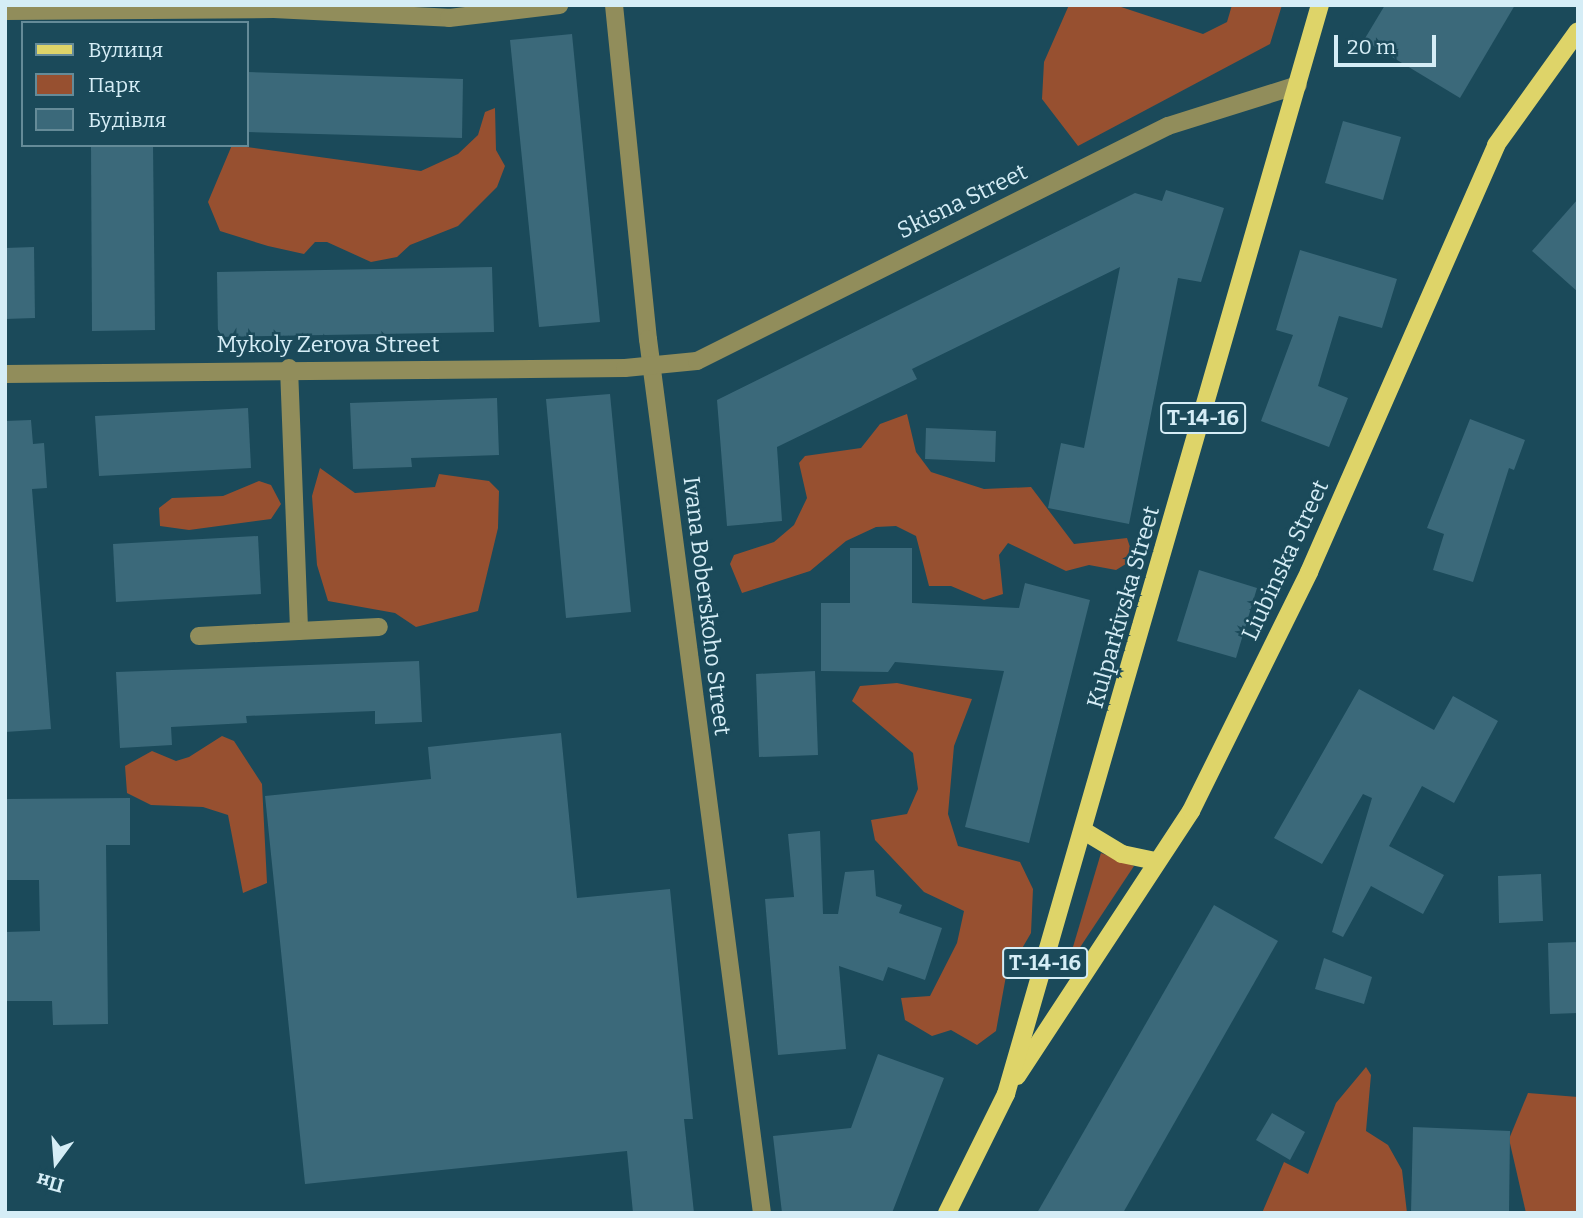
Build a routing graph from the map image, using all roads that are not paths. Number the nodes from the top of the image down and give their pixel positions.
1 (559, 5) edge
2 (614, 5) edge
3 (1320, 5) edge
4 (5, 11) edge
5 (1578, 31) edge
6 (1298, 85) junction
7 (652, 366) junction
8 (289, 368) junction
9 (5, 374) edge
10 (379, 627) dead end
11 (299, 631) junction
12 (199, 636) dead end
13 (1084, 831) junction
14 (1155, 862) junction
15 (1006, 1094) junction
16 (762, 1213) edge
17 (947, 1213) edge

1 - 4 street
2 - 7 street, Ivana Boberskoho Street
3 - 6 main road, Kulparkivska Street / Т-14-16
5 - 14 main road, Liubinska Street
6 - 7 street, Skisna Street
6 - 13 main road, Kulparkivska Street / Т-14-16
7 - 8 street, Mykoly Zerova Street
7 - 16 street, Ivana Boberskoho Street
8 - 9 street, Mykoly Zerova Street
8 - 11 street
10 - 11 street
11 - 12 street
13 - 14 main road
13 - 15 main road, Kulparkivska Street / Т-14-16
14 - 15 main road, Liubinska Street
15 - 17 main road, Kulparkivska Street / Т-14-16

